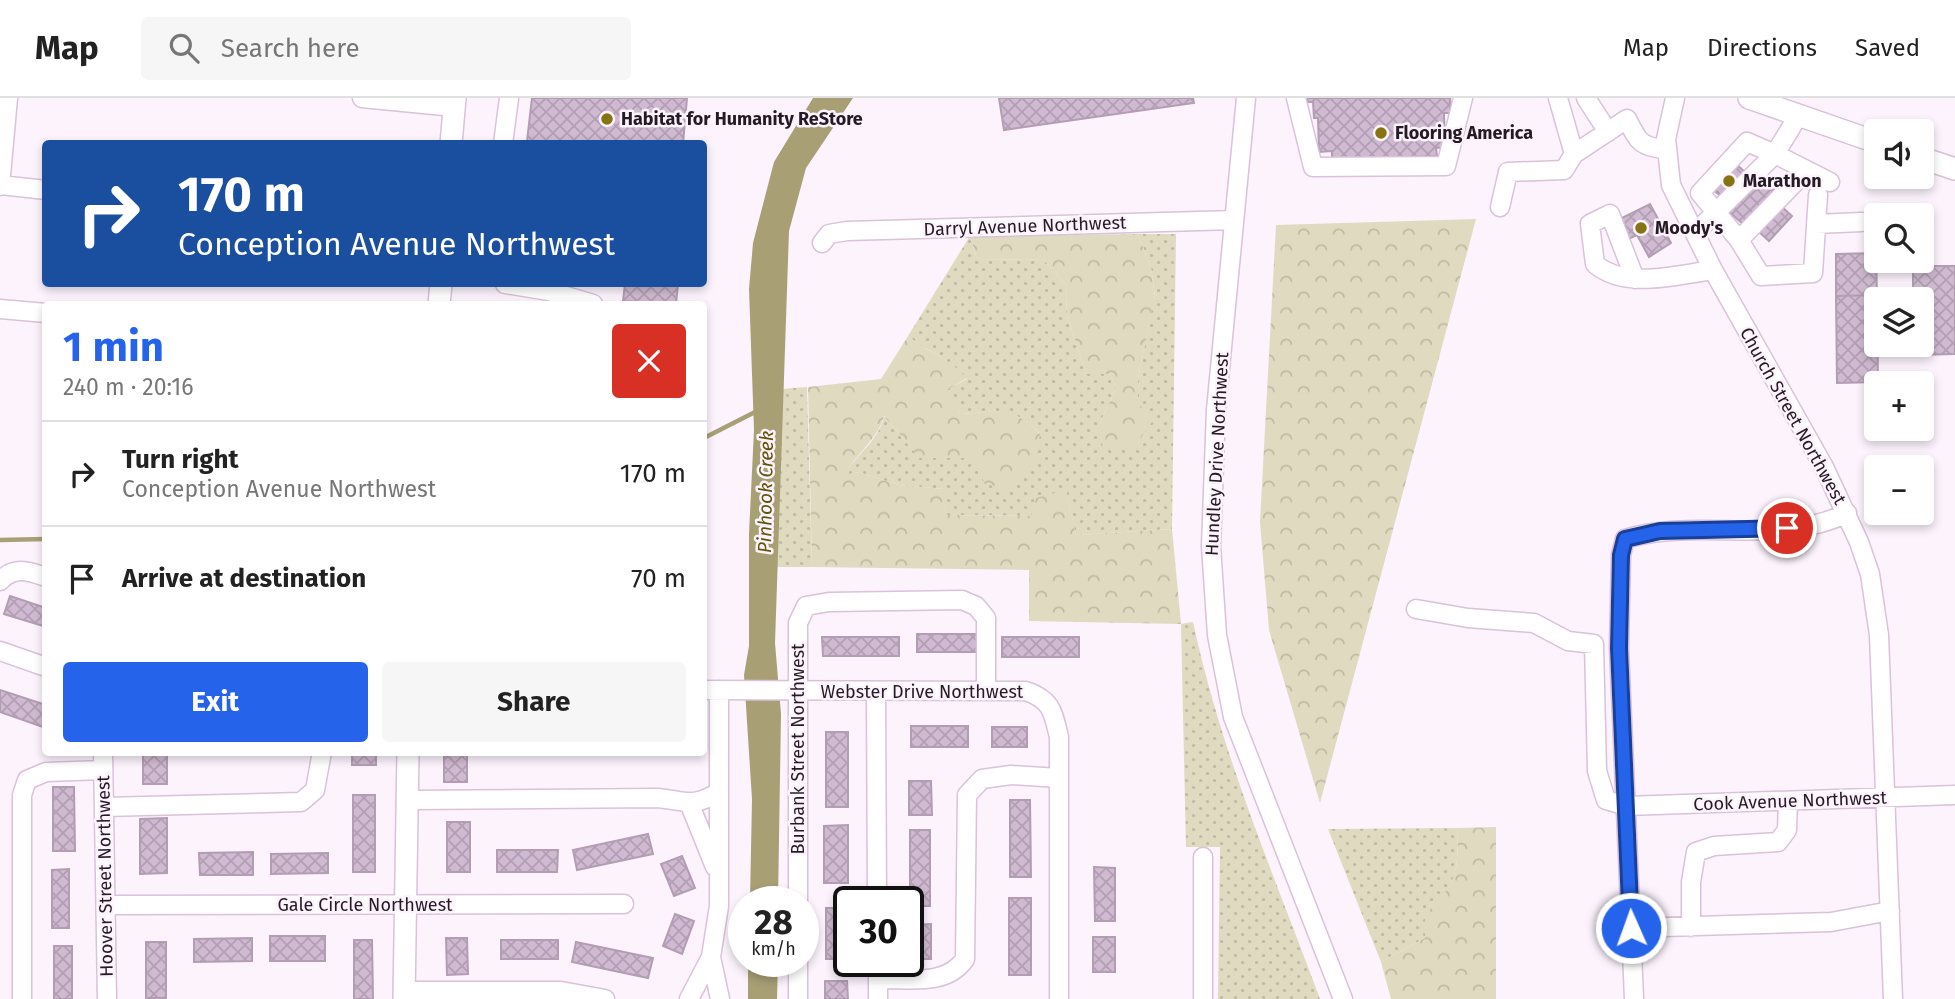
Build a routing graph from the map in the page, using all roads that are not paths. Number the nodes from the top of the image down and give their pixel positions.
1 (8, 98) edge
2 (362, 98) edge
3 (509, 98) edge
4 (1246, 98) edge
5 (1296, 98) edge
6 (1463, 98) edge
7 (1559, 98) edge
8 (1586, 98) edge
9 (1675, 98) edge
10 (1749, 98) edge
11 (455, 102) edge
12 (1798, 116) junction
13 (1608, 132) junction
14 (1864, 138) edge
15 (451, 140) edge
16 (504, 140) edge
17 (1665, 149) junction
18 (1574, 154) junction
19 (1776, 154) junction
20 (1934, 162) edge
21 (1955, 169) edge
22 (1805, 172) junction
23 (0, 186) edge
24 (42, 190) edge
25 (1500, 207) dead end
26 (1716, 215) junction
27 (1234, 220) junction
28 (1863, 222) dead end
29 (1816, 224) junction
30 (1695, 233) junction
31 (1739, 240) junction
32 (822, 243) dead end
33 (1713, 270) junction
34 (1635, 279) dead end
35 (519, 287) edge
36 (548, 293) edge
37 (581, 301) edge
38 (0, 309) edge
39 (42, 313) edge
40 (1847, 513) junction
41 (42, 576) edge
42 (0, 581) edge
43 (1416, 609) dead end
44 (0, 651) edge
45 (42, 666) edge
46 (717, 690) edge
47 (986, 690) junction
48 (799, 691) junction
49 (876, 691) junction
50 (321, 756) edge
51 (408, 756) edge
52 (103, 761) edge
53 (1059, 778) junction
54 (719, 792) junction
55 (1955, 794) edge
56 (1885, 799) junction
57 (407, 800) junction
58 (1788, 802) junction
59 (690, 805) junction
60 (1626, 806) junction
61 (104, 807) junction
62 (1203, 857) dead end
63 (721, 880) junction
64 (798, 886) edge
65 (877, 886) edge
66 (624, 904) dead end
67 (106, 905) junction
68 (406, 905) junction
69 (1890, 911) junction
70 (1692, 927) junction
71 (1631, 928) junction
72 (711, 957) junction
73 (924, 976) edge
74 (798, 977) edge
75 (878, 977) edge
76 (404, 995) edge
77 (22, 999) edge
78 (107, 999) edge
79 (605, 999) edge
80 (690, 999) edge
81 (719, 999) edge
82 (798, 999) edge
83 (878, 999) edge
84 (1059, 999) edge
85 (1203, 999) edge
86 (1343, 999) edge
87 (1634, 999) edge
88 (1893, 999) edge

1 - 23 street
2 - 11 street
3 - 16 street
4 - 27 street, Hundley Drive Northwest
5 - 6 street
7 - 18 street
8 - 13 street
9 - 17 street, Church Street Northwest
10 - 12 main road
11 - 15 main road
12 - 14 main road
12 - 19 street
13 - 17 street
13 - 18 street
17 - 30 street, Church Street Northwest
18 - 25 street
19 - 22 street
19 - 26 street
19 - 26 street
20 - 21 main road
22 - 29 street
22 - 31 street
23 - 24 street
26 - 30 street
26 - 31 street
27 - 32 street, Darryl Avenue Northwest
27 - 86 street, Hundley Drive Northwest
28 - 29 street
29 - 31 street
30 - 33 street, Church Street Northwest
33 - 34 street
33 - 40 street, Church Street Northwest
35 - 36 street
36 - 37 street
38 - 39 street
40 - 56 street, Church Street Northwest
40 - 60 street
41 - 42 street
43 - 60 street
44 - 45 street
46 - 48 street, Webster Drive Northwest
46 - 54 street
47 - 48 street, Burbank Street Northwest
47 - 49 street, Webster Drive Northwest
47 - 53 street, Webster Drive Northwest
48 - 49 street, Webster Drive Northwest
48 - 64 street, Burbank Street Northwest
49 - 65 street
50 - 61 street
51 - 57 main road
52 - 61 street, Hoover Street Northwest
52 - 77 street
53 - 73 street
53 - 84 street, Webster Drive Northwest
54 - 59 street
54 - 63 street
55 - 56 street, Cook Avenue Northwest
56 - 58 street, Cook Avenue Northwest
56 - 69 street, Church Street Northwest
57 - 59 street
57 - 68 main road
58 - 60 street, Cook Avenue Northwest
58 - 70 street
59 - 63 street
60 - 71 street
61 - 67 street, Hoover Street Northwest
62 - 85 street
63 - 72 street
66 - 68 street, Gale Circle Northwest
67 - 68 street, Gale Circle Northwest
67 - 78 street, Hoover Street Northwest
68 - 76 main road
69 - 70 street
69 - 88 street, Church Street Northwest
70 - 71 street
71 - 87 street
72 - 80 street
72 - 81 street
74 - 82 street
75 - 83 street
76 - 79 street

